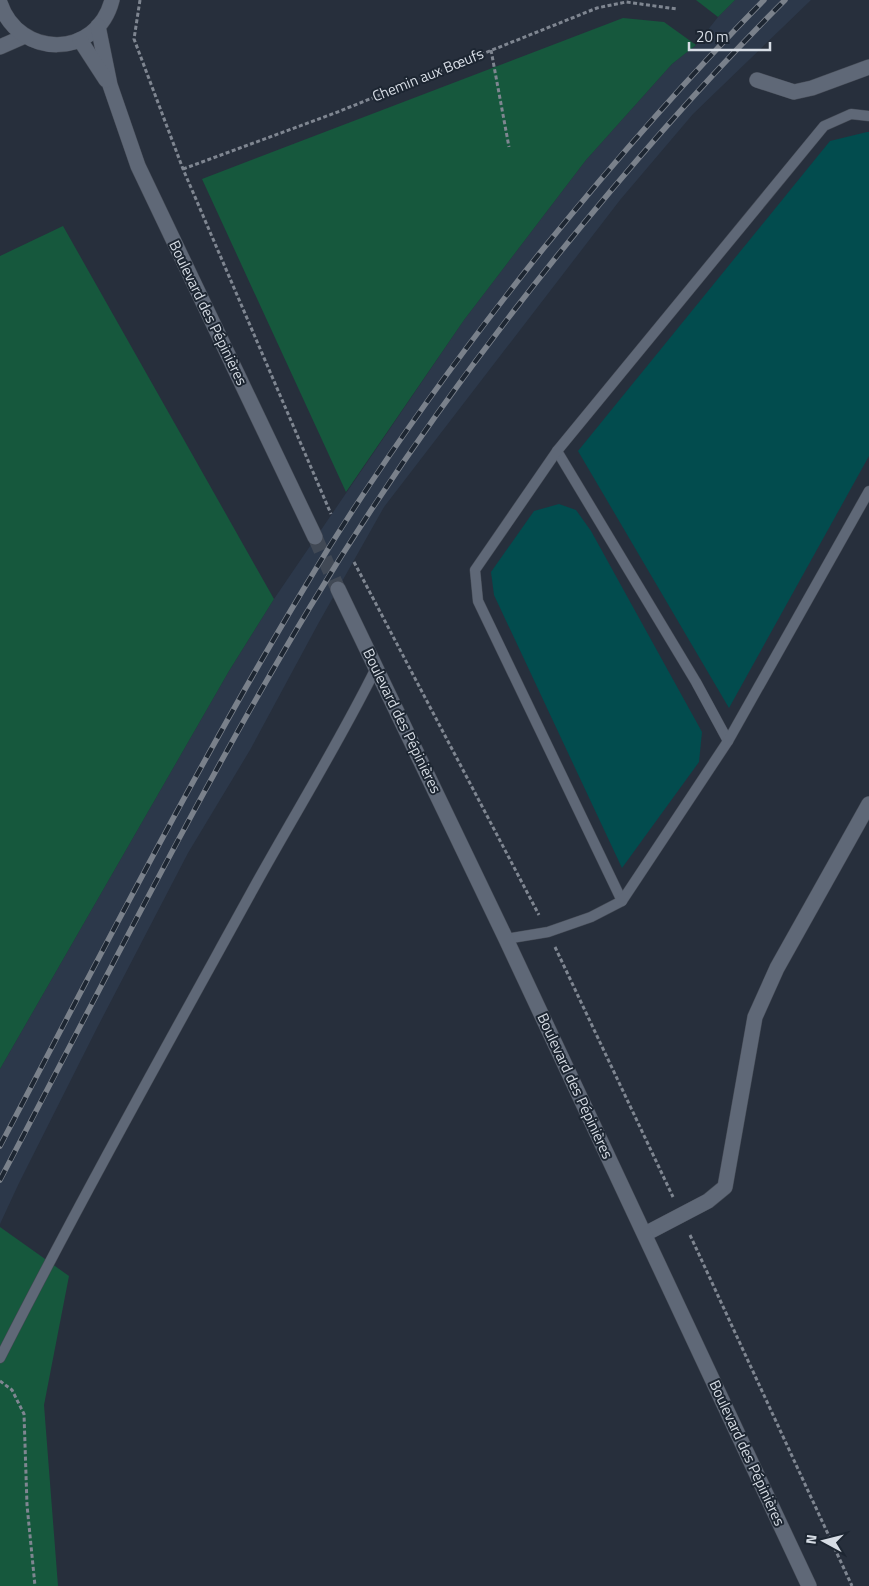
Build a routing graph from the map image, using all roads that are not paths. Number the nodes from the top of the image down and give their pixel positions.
1 (112, 0) edge
2 (0, 3) edge
3 (98, 26) junction
4 (25, 36) junction
5 (80, 40) junction
6 (0, 47) edge
7 (869, 67) edge
8 (757, 80) dead end
9 (110, 85) junction
10 (869, 116) edge
11 (558, 450) junction
12 (869, 491) edge
13 (315, 537) tunnel mouth
14 (338, 589) tunnel mouth
15 (376, 668) junction
16 (728, 741) junction
17 (869, 804) edge
18 (622, 901) junction
19 (506, 939) junction
20 (645, 1234) junction
21 (0, 1358) edge
22 (809, 1586) edge

1 - 3 main road
2 - 4 main road
3 - 5 main road
3 - 9 main road, Boulevard des Pépinières
4 - 5 main road
4 - 6 main road
5 - 9 main road, Boulevard des Pépinières
7 - 8 main road
9 - 13 main road, Boulevard des Pépinières
10 - 11 lane
11 - 16 lane
11 - 18 lane
12 - 16 lane
14 - 15 main road, Boulevard des Pépinières
15 - 19 main road, Boulevard des Pépinières
15 - 21 lane
16 - 18 lane
17 - 20 main road
18 - 19 lane
19 - 20 main road, Boulevard des Pépinières
20 - 22 main road, Boulevard des Pépinières

